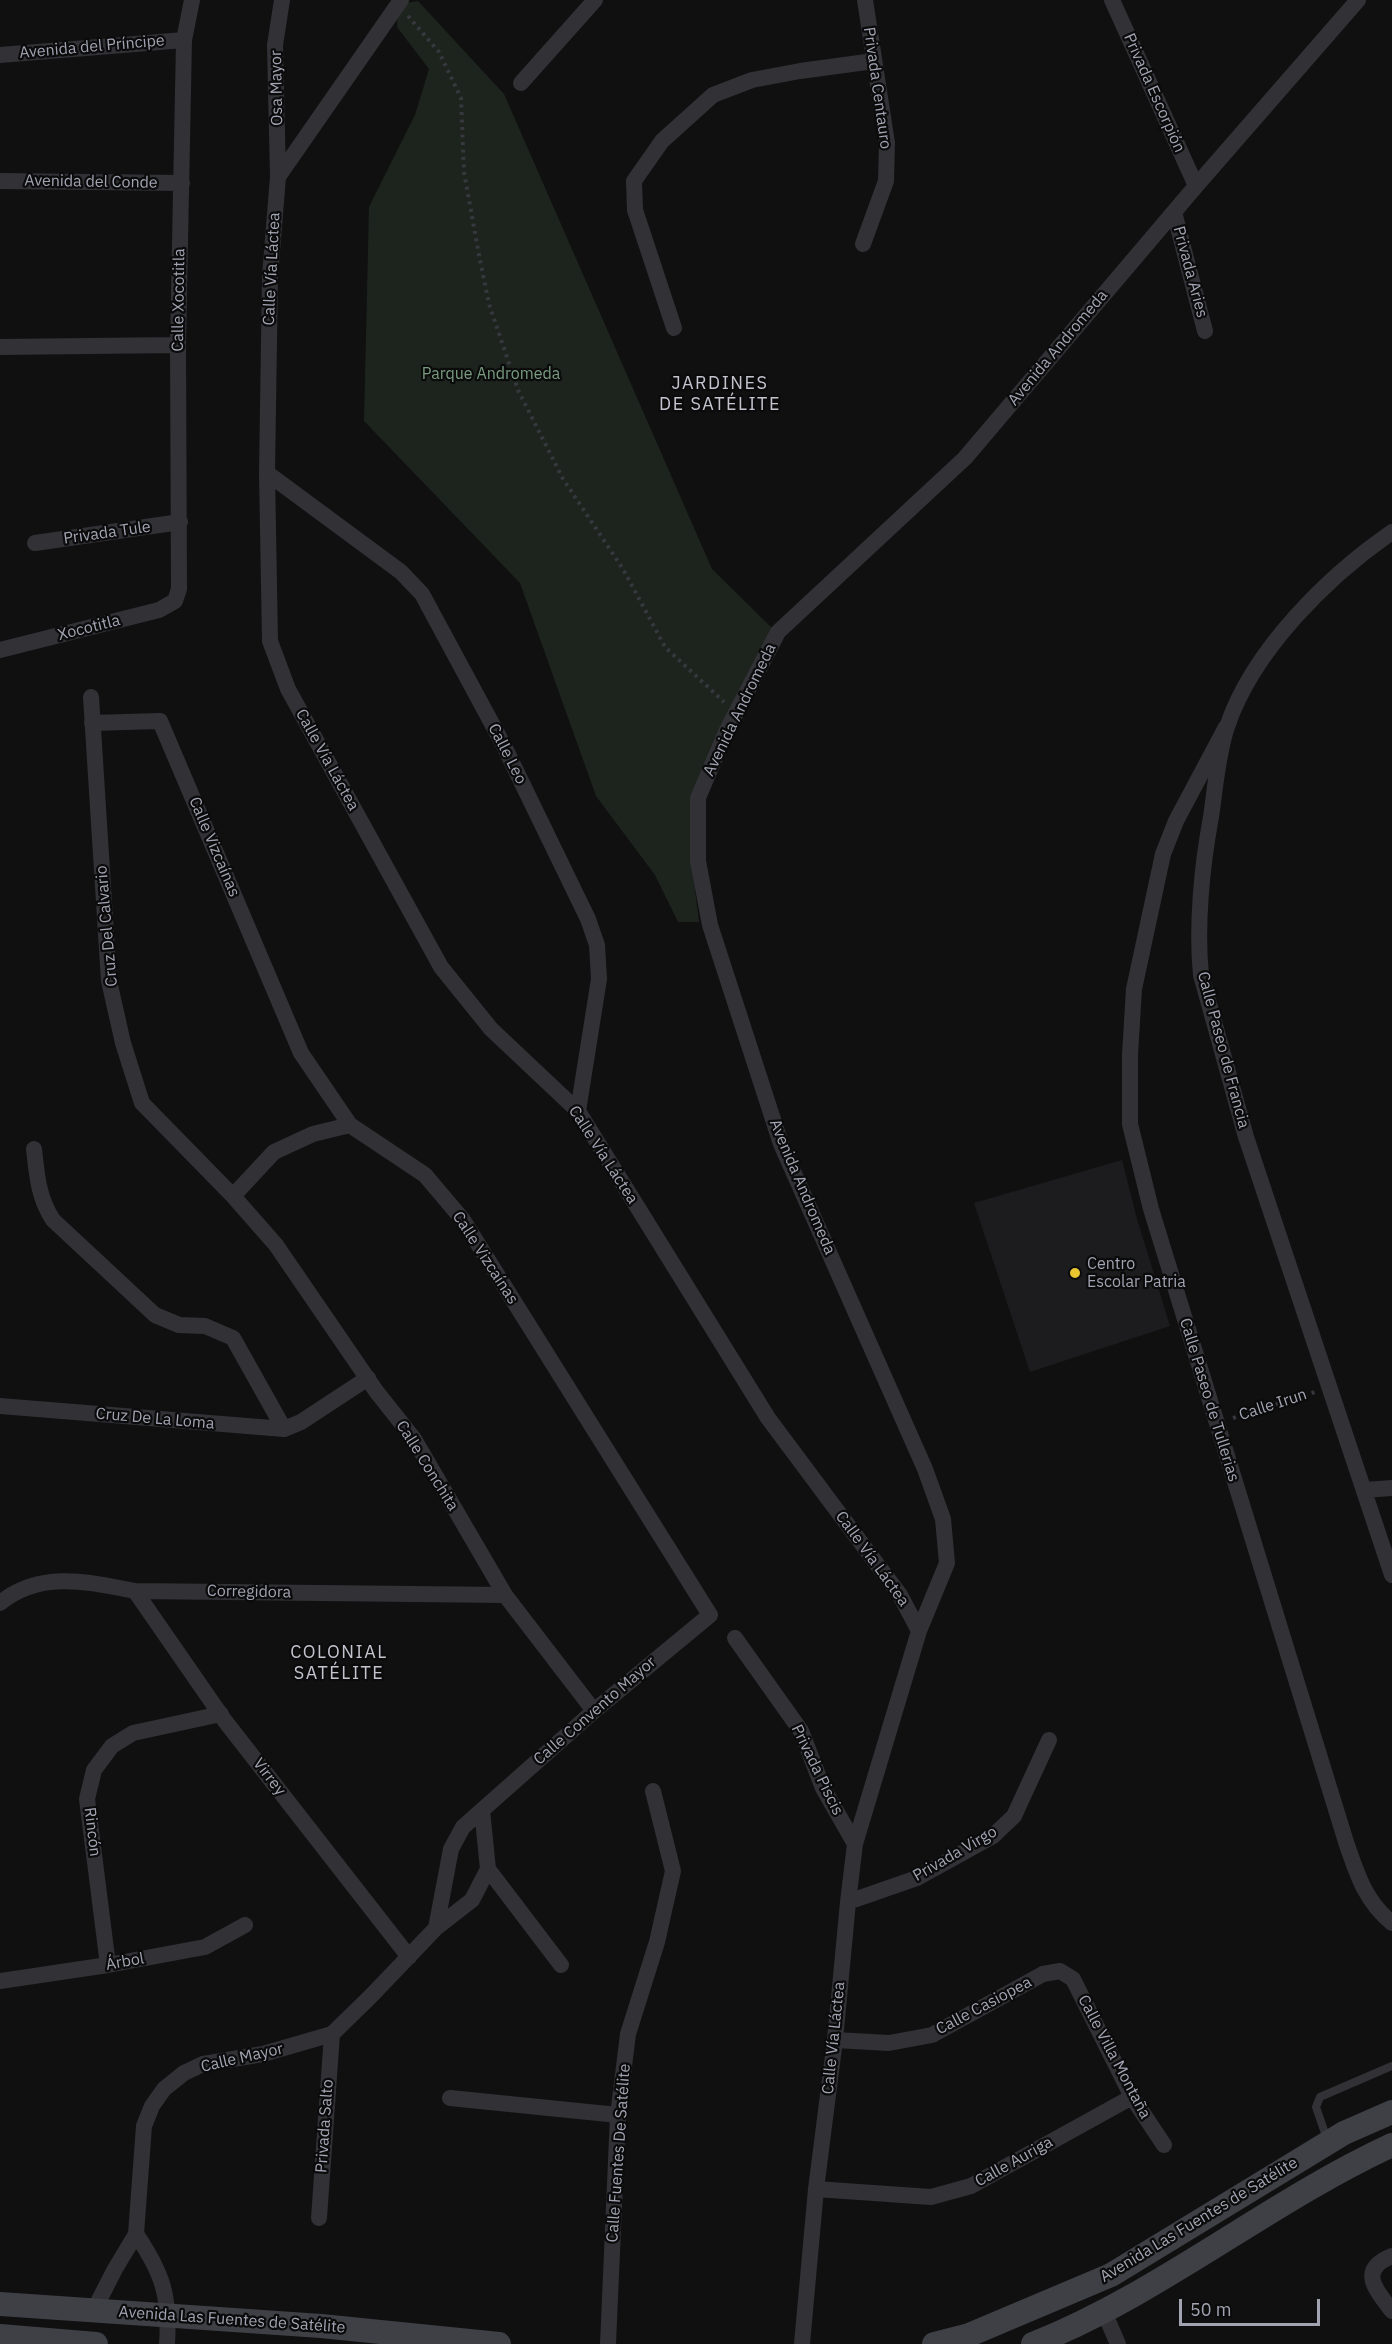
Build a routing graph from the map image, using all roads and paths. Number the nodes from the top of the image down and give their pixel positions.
1 (192, 0) edge
2 (282, 0) edge
3 (595, 0) edge
4 (865, 0) edge
5 (1112, 0) edge
6 (1358, 0) edge
7 (400, 2) edge
8 (184, 40) junction
9 (0, 55) edge
10 (874, 61) junction
11 (521, 83) dead end
12 (278, 177) junction
13 (0, 181) edge
14 (182, 183) junction
15 (1196, 186) junction
16 (1174, 212) junction
17 (863, 244) dead end
18 (674, 328) dead end
19 (1205, 331) dead end
20 (178, 345) junction
21 (0, 347) edge
22 (267, 473) junction
23 (180, 522) junction
24 (1392, 531) edge
25 (35, 543) dead end
26 (175, 601) joint
27 (0, 650) edge
28 (91, 697) dead end
29 (736, 713) junction
30 (92, 723) junction
31 (1226, 727) junction
32 (578, 1111) junction
33 (350, 1125) junction
34 (34, 1149) dead end
35 (233, 1196) junction
36 (368, 1378) junction
37 (1330, 1387) junction
38 (0, 1406) edge
39 (1215, 1424) junction
40 (284, 1429) junction
41 (1392, 1488) edge
42 (1365, 1491) junction
43 (1392, 1575) edge
44 (135, 1591) junction
45 (505, 1595) junction
46 (0, 1603) edge
47 (710, 1615) joint
48 (919, 1631) junction
49 (735, 1638) dead end
50 (594, 1711) junction
51 (221, 1714) junction
52 (1049, 1740) dead end
53 (653, 1791) dead end
54 (482, 1809) junction
55 (855, 1844) junction
56 (488, 1869) junction
57 (848, 1902) junction
58 (1392, 1923) edge
59 (245, 1925) dead end
60 (435, 1928) junction
61 (409, 1957) junction
62 (108, 1965) junction
63 (561, 1965) dead end
64 (1060, 1971) joint
65 (0, 1981) edge
66 (332, 2034) junction
67 (836, 2040) junction
68 (1392, 2066) edge
69 (1132, 2097) junction
70 (450, 2098) dead end
71 (1392, 2112) edge
72 (618, 2115) junction
73 (1329, 2142) junction
74 (1164, 2145) dead end
75 (1392, 2145) edge
76 (816, 2189) junction
77 (319, 2218) dead end
78 (136, 2235) junction
79 (1392, 2256) edge
80 (1062, 2298) junction
81 (0, 2301) edge
82 (94, 2310) junction
83 (1392, 2311) edge
84 (1104, 2312) junction
85 (169, 2315) junction
86 (1076, 2326) junction
87 (321, 2335) edge
88 (2, 2337) edge
89 (96, 2344) edge
90 (167, 2344) edge
91 (499, 2344) edge
92 (608, 2344) edge
93 (802, 2344) edge
94 (934, 2344) edge
95 (1033, 2344) edge
96 (1118, 2344) edge

1 - 8 street, Calle Xocotitla
2 - 12 street, Osa Mayor
3 - 11 street
4 - 10 street, Privada Centauro
5 - 15 street, Privada Escorpión
6 - 15 street, Avenida Andromeda
7 - 12 street
7 - 29 path
8 - 9 street, Avenida del Príncipe
8 - 14 street, Calle Xocotitla
10 - 17 street, Privada Centauro
10 - 18 street
12 - 22 street, Calle Vía Láctea
13 - 14 street, Avenida del Conde
14 - 20 street, Calle Xocotitla
15 - 16 street, Avenida Andromeda
16 - 19 street, Privada Aries
16 - 29 street, Avenida Andromeda
20 - 21 street
20 - 23 street, Calle Xocotitla
22 - 32 street, Calle Vía Láctea
22 - 32 street, Calle Leo
23 - 25 street, Privada Tule
23 - 26 street, Calle Xocotitla
24 - 31 street, Calle Paseo de Francia
26 - 27 street, Xocotitla
28 - 30 street, Cruz Del Calvario
29 - 48 street, Avenida Andromeda
30 - 33 street, Calle Vizcaínas
30 - 35 street, Cruz Del Calvario
31 - 37 street, Calle Paseo de Francia
31 - 39 street, Calle Paseo de Tullerias
32 - 48 street, Calle Vía Láctea
33 - 35 street
33 - 47 street, Calle Vizcaínas
34 - 40 street
35 - 36 street, Calle Conchita
36 - 40 street
36 - 45 street, Calle Conchita
37 - 39 path, Calle Irun
37 - 42 street, Calle Paseo de Francia
38 - 40 street, Cruz De La Loma
39 - 58 street, Calle Paseo de Tullerias
41 - 42 street
42 - 43 street, Calle Paseo de Francia
44 - 45 street, Corregidora
44 - 46 street, Corregidora
44 - 51 street, Virrey
45 - 50 street, Calle Conchita
47 - 50 street, Calle Convento Mayor
48 - 55 street, Calle Vía Láctea
49 - 55 street, Privada Piscis
50 - 54 street, Calle Convento Mayor
51 - 61 street, Virrey
51 - 62 street, Rincón
52 - 57 street, Privada Virgo
53 - 72 street, Calle Fuentes De Satélite
54 - 56 street
54 - 60 street, Calle Convento Mayor
55 - 57 street, Calle Vía Láctea
56 - 60 street
56 - 63 street
57 - 67 street, Calle Vía Láctea
59 - 62 street, Árbol
60 - 61 street
61 - 66 street
62 - 65 street, Árbol
64 - 67 street, Calle Casiopea
64 - 69 street, Calle Villa Montaña
66 - 77 street, Privada Salto
66 - 78 street, Calle Mayor
67 - 76 street, Calle Vía Láctea
68 - 73 lane
69 - 74 street, Calle Villa Montaña
69 - 76 street, Calle Auriga
70 - 72 street
71 - 73 main road, Avenida Las Fuentes de Satélite
72 - 92 street, Calle Fuentes De Satélite
73 - 80 main road, Avenida Las Fuentes de Satélite
75 - 84 main road, Avenida Las Fuentes de Satélite
76 - 93 street, Calle Vía Láctea
78 - 82 street, Calle Mayor
78 - 85 street
79 - 83 street
80 - 86 main road
80 - 94 main road, Avenida Las Fuentes de Satélite
81 - 82 main road, Avenida Las Fuentes de Satélite
82 - 85 main road, Avenida Las Fuentes de Satélite
84 - 86 main road, Avenida Las Fuentes de Satélite
84 - 96 street
85 - 87 main road, Avenida Las Fuentes de Satélite
85 - 90 street
86 - 95 main road, Avenida Las Fuentes de Satélite
87 - 91 main road, Avenida Las Fuentes de Satélite
88 - 89 main road

